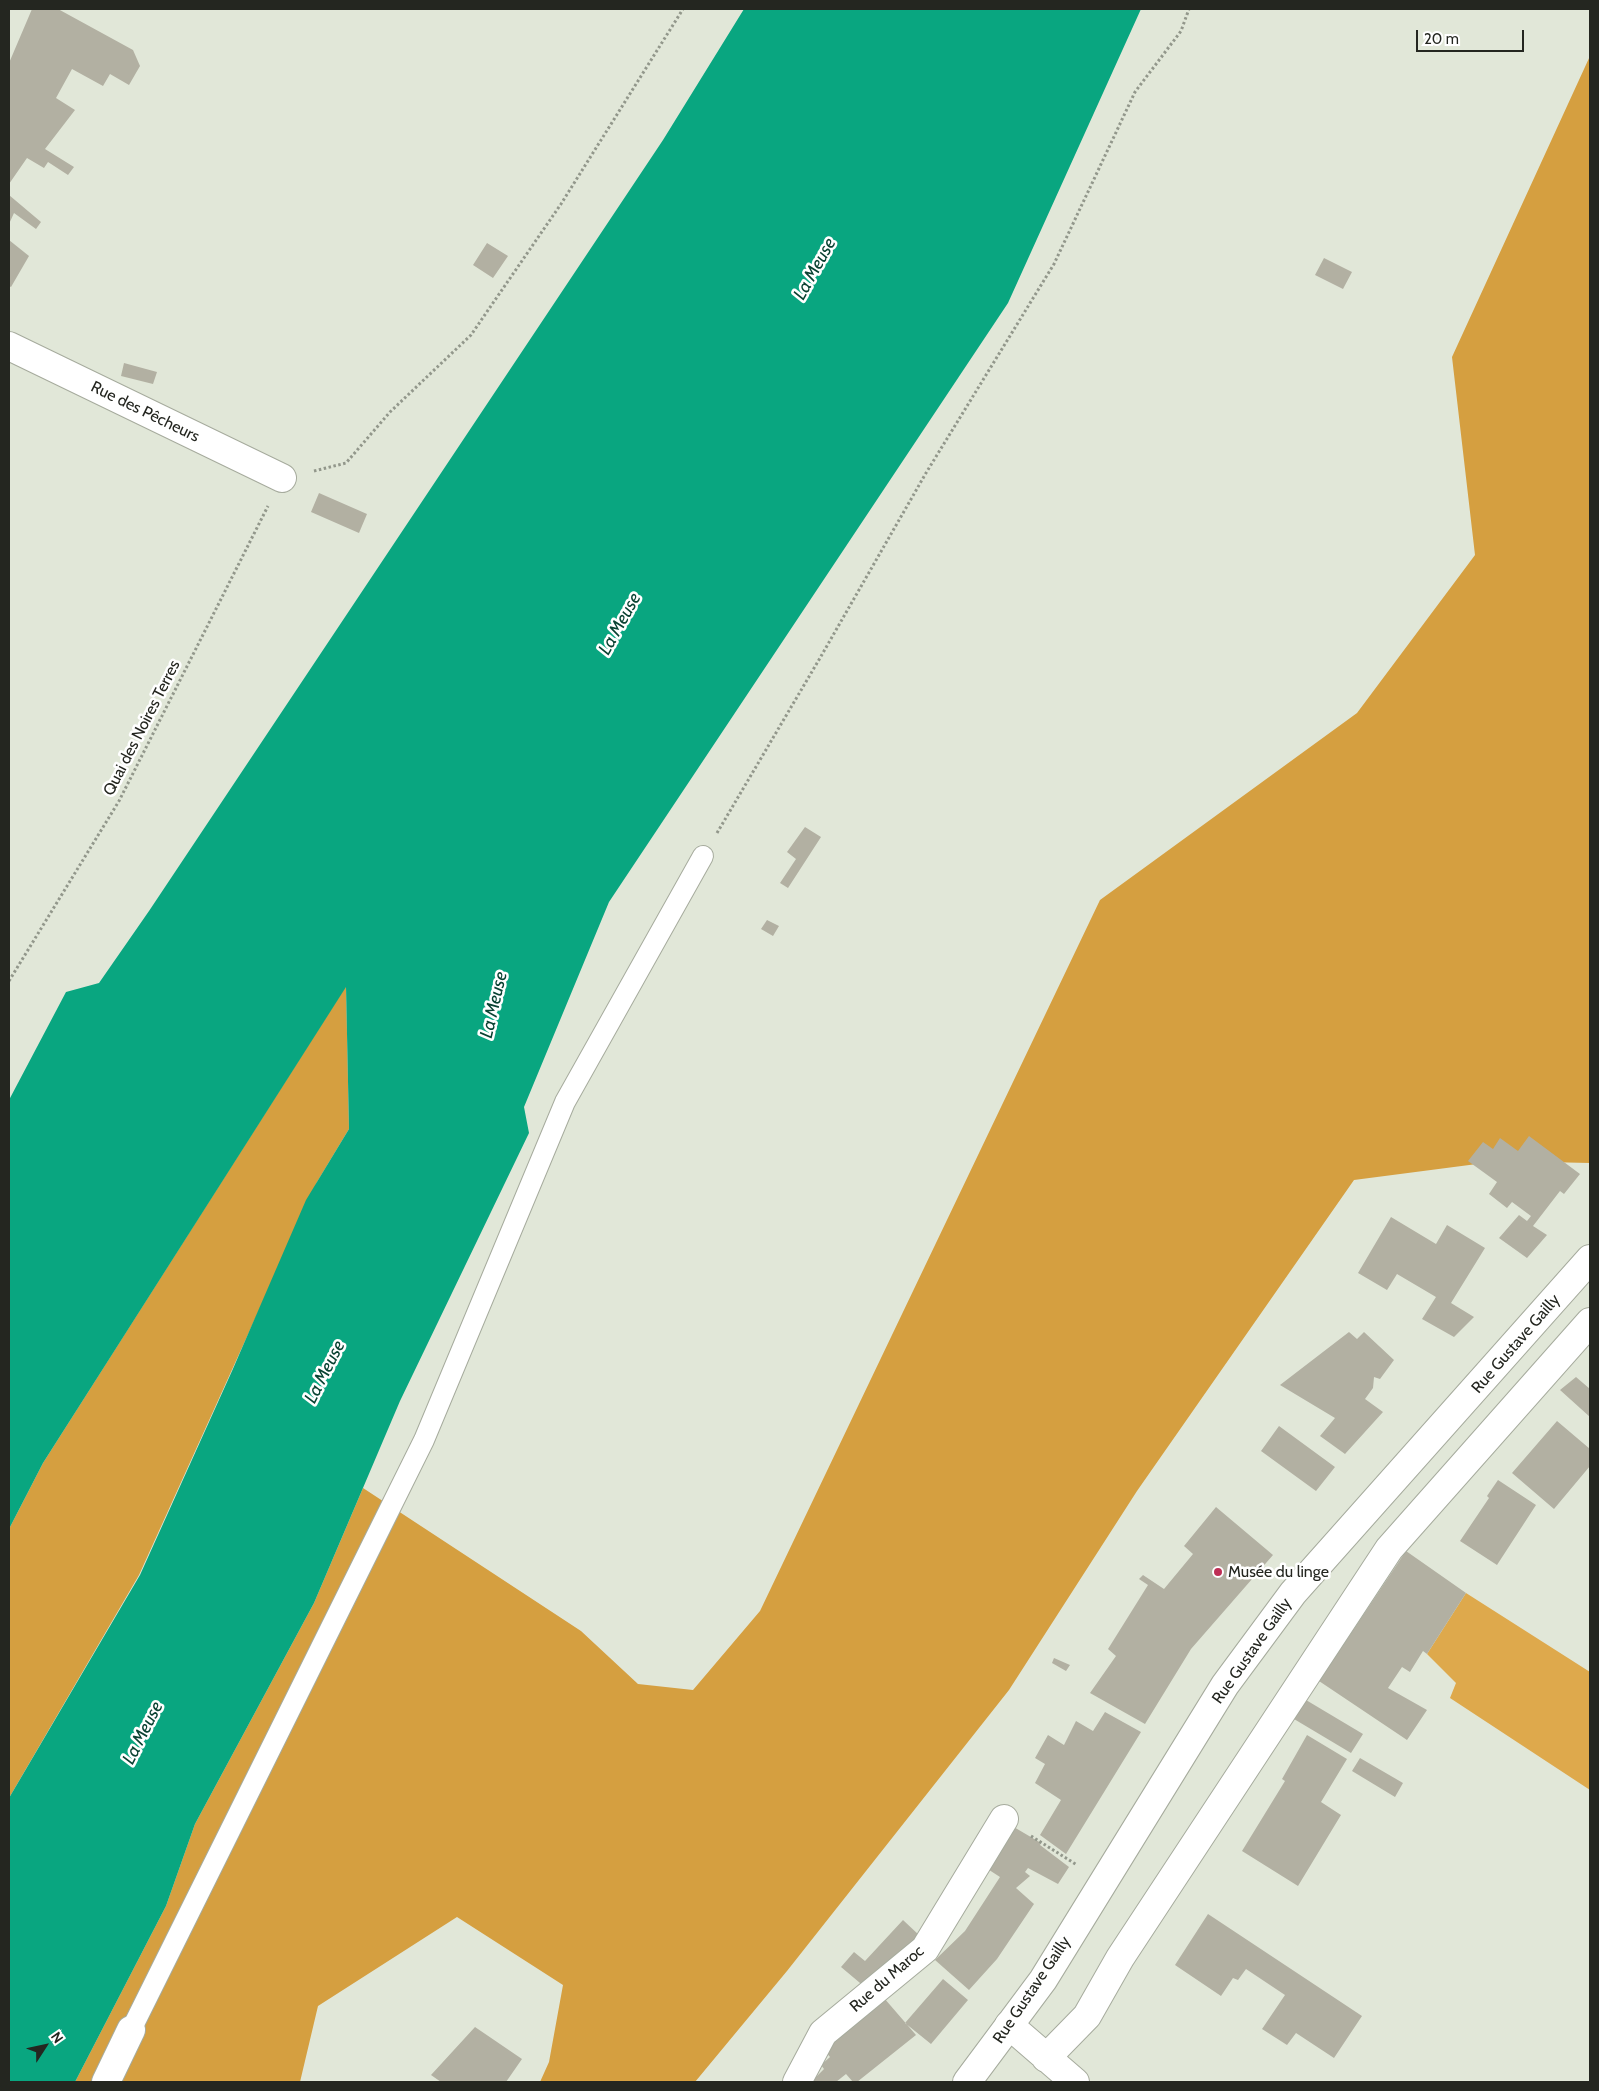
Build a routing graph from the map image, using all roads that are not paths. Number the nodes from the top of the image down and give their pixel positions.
1 (9, 346) edge
2 (282, 478) road end
3 (703, 856) road end
4 (1590, 1260) edge
5 (1590, 1322) edge
6 (1004, 1819) road end
7 (1009, 2025) junction
8 (131, 2030) joint
9 (1046, 2058) junction
10 (106, 2082) edge
11 (797, 2082) edge
12 (967, 2082) edge
13 (1074, 2082) edge

1 - 2 street, Rue des Pêcheurs
3 - 8 lane
4 - 7 street, Rue Gustave Gailly
5 - 9 street
6 - 11 street, Rue du Maroc
7 - 9 street
7 - 12 street, Rue Gustave Gailly
8 - 10 street
9 - 13 street

